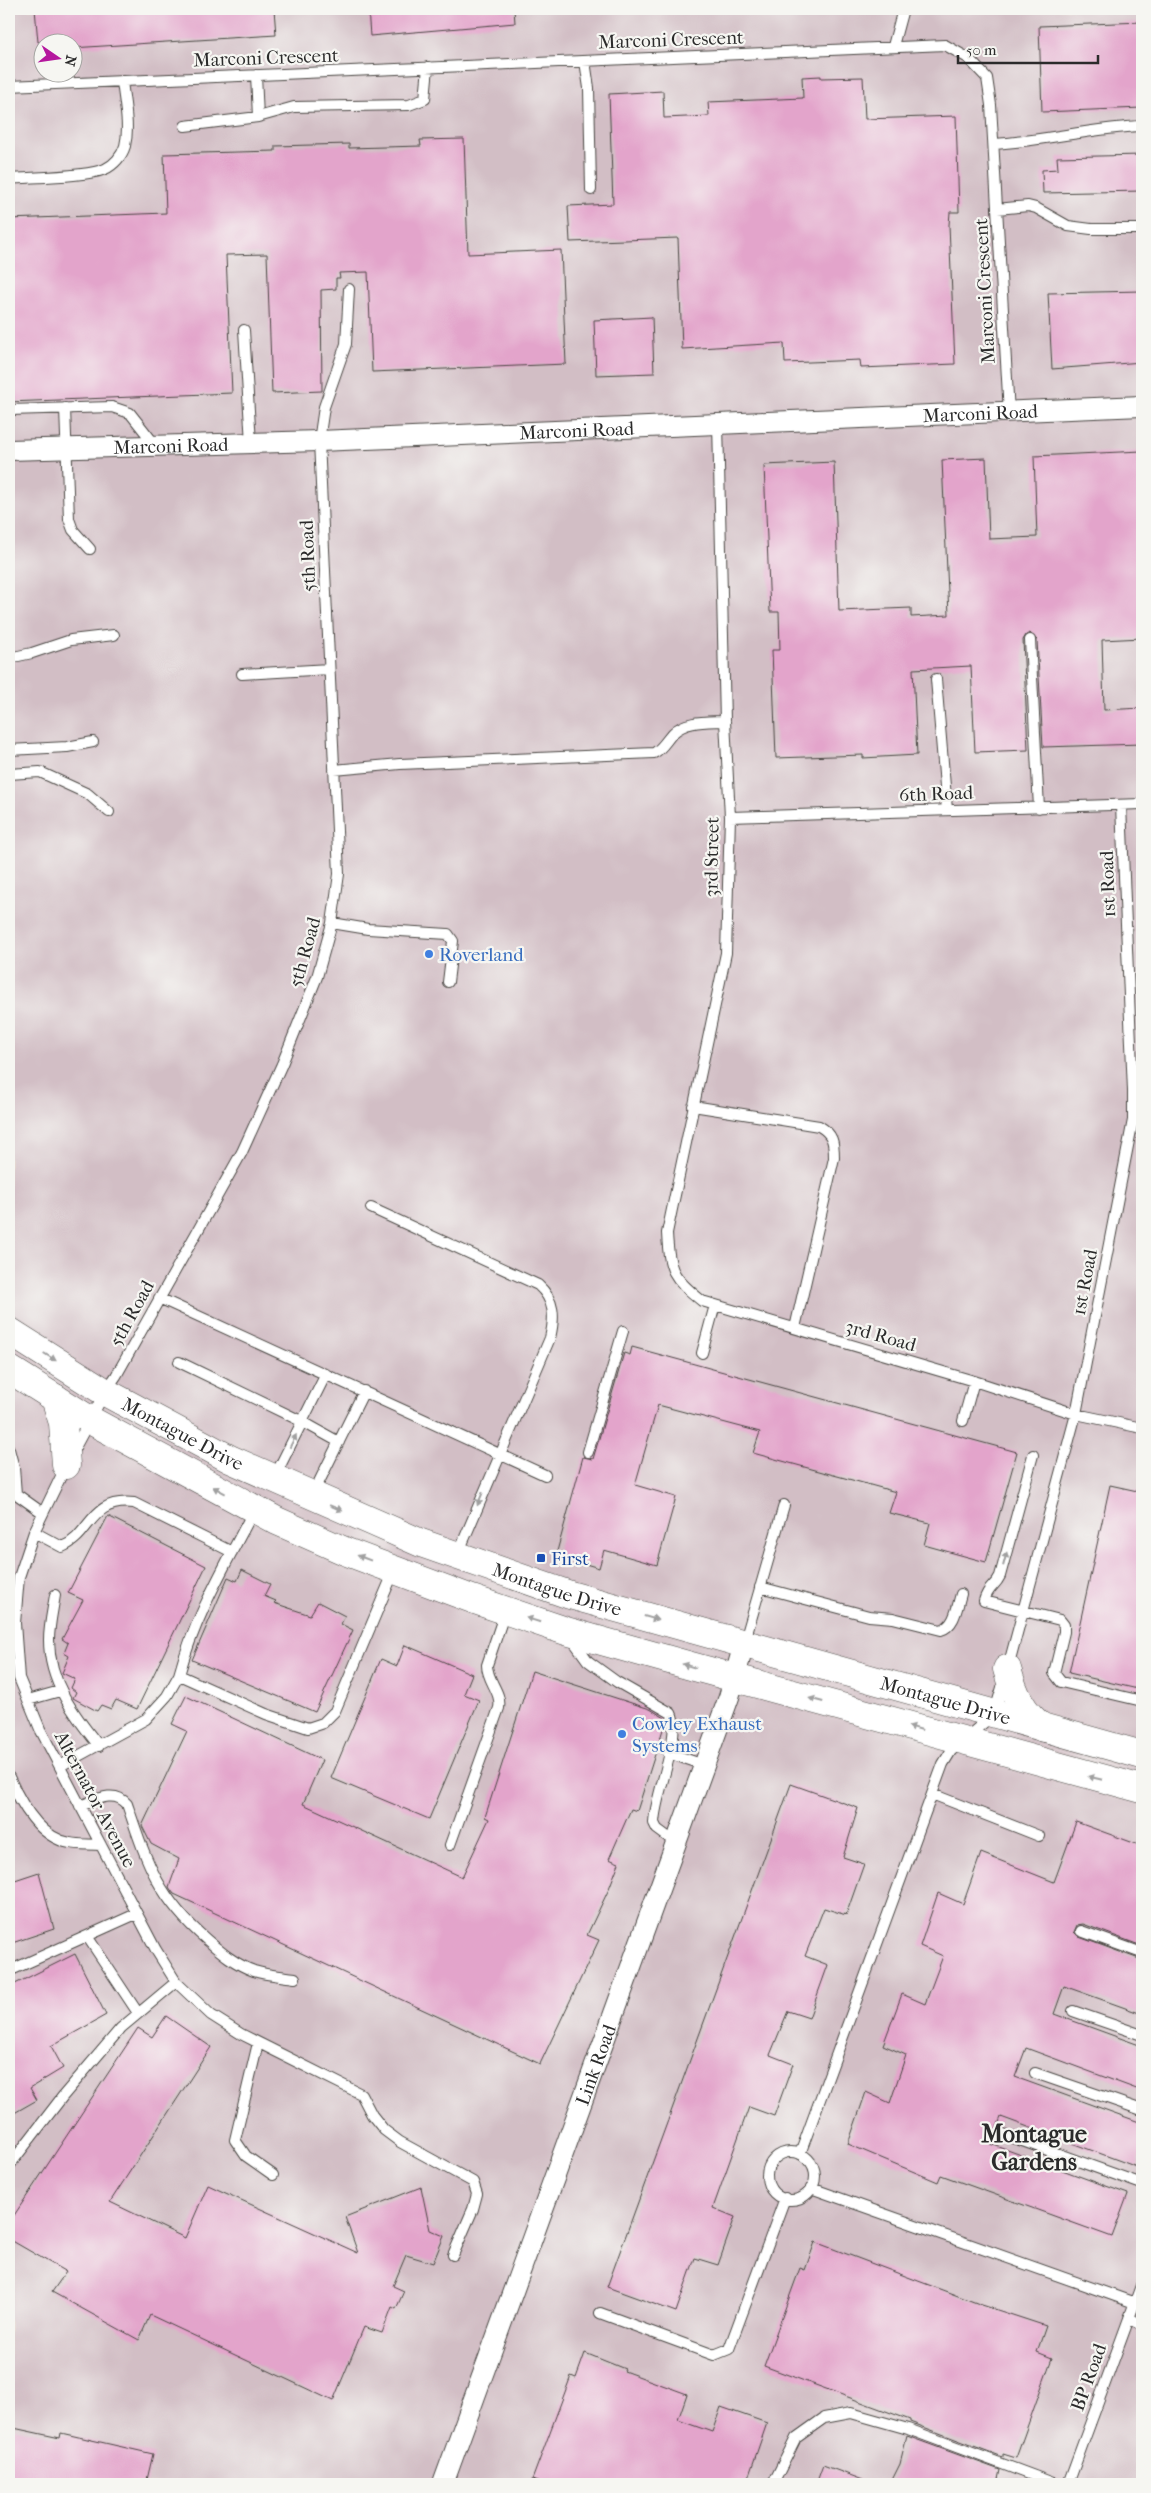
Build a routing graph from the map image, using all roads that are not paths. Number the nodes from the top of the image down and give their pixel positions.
1 (902, 9) edge
2 (893, 46) junction
3 (585, 60) junction
4 (428, 67) junction
5 (256, 75) junction
6 (122, 81) junction
7 (9, 86) edge
8 (258, 117) junction
9 (185, 126) dead end
10 (1142, 126) edge
11 (994, 144) junction
12 (9, 179) edge
13 (591, 190) dead end
14 (997, 209) junction
15 (1142, 229) edge
16 (349, 290) dead end
17 (244, 330) dead end
18 (1142, 406) edge
19 (65, 408) junction
20 (9, 410) edge
21 (1009, 413) junction
22 (718, 423) junction
23 (319, 441) junction
24 (251, 443) junction
25 (156, 446) junction
26 (66, 448) junction
27 (9, 450) edge
28 (90, 549) dead end
29 (114, 635) dead end
30 (1030, 640) dead end
31 (9, 658) edge
32 (329, 669) junction
33 (242, 674) dead end
34 (936, 679) dead end
35 (725, 720) junction
36 (93, 742) dead end
37 (9, 750) edge
38 (334, 770) junction
39 (9, 774) edge
40 (1142, 804) edge
41 (1121, 805) junction
42 (1039, 808) junction
43 (947, 810) junction
44 (109, 812) dead end
45 (730, 817) junction
46 (332, 923) junction
47 (448, 982) dead end
48 (693, 1106) junction
49 (1137, 1120) edge
50 (371, 1208) dead end
51 (680, 1283) joint
52 (158, 1298) junction
53 (715, 1305) junction
54 (795, 1328) junction
55 (9, 1331) edge
56 (623, 1332) dead end
57 (702, 1353) dead end
58 (179, 1362) dead end
59 (9, 1369) edge
60 (326, 1374) junction
61 (974, 1381) junction
62 (364, 1391) junction
63 (105, 1392) junction
64 (55, 1398) junction
65 (1076, 1414) junction
66 (90, 1420) junction
67 (963, 1421) dead end
68 (303, 1422) junction
69 (1142, 1428) edge
70 (339, 1442) junction
71 (9, 1449) edge
72 (588, 1452) dead end
73 (499, 1454) junction
74 (1032, 1455) dead end
75 (66, 1465) junction
76 (545, 1475) dead end
77 (274, 1480) junction
78 (12, 1492) edge
79 (312, 1497) junction
80 (784, 1505) dead end
81 (255, 1509) junction
82 (44, 1513) junction
83 (34, 1532) junction
84 (232, 1552) junction
85 (457, 1557) junction
86 (394, 1570) junction
87 (14, 1577) edge
88 (760, 1587) junction
89 (960, 1594) dead end
90 (55, 1595) dead end
91 (505, 1611) junction
92 (1024, 1612) junction
93 (566, 1631) junction
94 (744, 1644) junction
95 (1007, 1669) junction
96 (179, 1676) junction
97 (736, 1678) junction
98 (60, 1691) junction
99 (28, 1700) junction
100 (1142, 1701) edge
101 (994, 1714) junction
102 (1044, 1728) junction
103 (962, 1741) junction
104 (99, 1746) junction
105 (668, 1753) junction
106 (1142, 1755) edge
107 (704, 1765) junction
108 (60, 1766) junction
109 (9, 1777) edge
110 (1142, 1789) edge
111 (932, 1794) junction
112 (80, 1806) junction
113 (1039, 1836) dead end
114 (676, 1843) junction
115 (100, 1845) junction
116 (450, 1845) dead end
117 (136, 1914) junction
118 (1082, 1931) dead end
119 (87, 1936) junction
120 (1142, 1953) edge
121 (9, 1971) edge
122 (295, 1978) dead end
123 (176, 1982) junction
124 (1073, 2011) dead end
125 (138, 2013) junction
126 (1142, 2035) edge
127 (258, 2043) junction
128 (1035, 2072) dead end
129 (1142, 2110) edge
130 (1003, 2134) dead end
131 (800, 2154) junction
132 (9, 2166) edge
133 (273, 2175) dead end
134 (1142, 2184) edge
135 (811, 2188) junction
136 (785, 2198) junction
137 (453, 2255) dead end
138 (1142, 2283) edge
139 (1135, 2303) junction
140 (600, 2313) dead end
141 (1129, 2318) junction
142 (1142, 2325) edge
143 (442, 2484) edge
144 (773, 2484) edge
145 (1056, 2484) edge
146 (1068, 2484) edge

1 - 2 lane
2 - 3 lane, Marconi Crescent
2 - 11 lane, Marconi Crescent
3 - 4 lane, Marconi Crescent
3 - 13 lane
4 - 5 lane, Marconi Crescent
4 - 8 lane
5 - 6 lane, Marconi Crescent
5 - 8 lane
6 - 7 lane, Marconi Crescent
6 - 12 lane
8 - 9 lane
10 - 11 lane
11 - 14 lane, Marconi Crescent
14 - 15 lane
14 - 21 lane, Marconi Crescent
16 - 23 lane, 5th Road
17 - 24 lane
18 - 21 street, Marconi Road
19 - 20 lane
19 - 25 lane
19 - 26 lane
21 - 22 street, Marconi Road
22 - 23 street, Marconi Road
22 - 35 lane, 3rd Street
23 - 24 street, Marconi Road
23 - 32 lane, 5th Road
24 - 25 street, Marconi Road
25 - 26 street, Marconi Road
26 - 27 street, Marconi Road
26 - 28 lane
29 - 31 lane
30 - 42 lane
32 - 33 lane
32 - 38 lane, 5th Road
34 - 43 lane
35 - 38 lane
35 - 45 lane, 3rd Street
36 - 37 lane
38 - 46 lane, 5th Road
39 - 44 lane
40 - 41 lane, 6th Road
41 - 42 lane, 6th Road
41 - 49 lane, 1st Road
42 - 43 lane, 6th Road
43 - 45 lane, 6th Road
45 - 48 lane, 3rd Street
46 - 47 lane
46 - 52 lane, 5th Road
48 - 51 lane, 3rd Street
48 - 54 lane
49 - 65 lane, 1st Road
50 - 73 lane
51 - 53 lane, 3rd Road
52 - 60 lane
52 - 63 lane, 5th Road
53 - 54 lane, 3rd Road
53 - 57 lane
54 - 61 lane, 3rd Road
55 -> 63 main road, Montague Drive
56 - 72 lane
58 - 68 lane
59 - 64 main road, Montague Drive
60 - 62 lane
60 - 68 lane
61 - 65 lane, 3rd Road
61 - 67 lane
62 - 70 lane
62 - 73 lane
63 - 66 lane, 5th Road
63 - 77 main road, Montague Drive
64 - 66 main road, Montague Drive
64 - 75 main road
65 - 69 lane, 3rd Road
65 - 92 lane, 1st Road
66 - 75 lane, Alternator Avenue
81 -> 66 main road, Montague Drive
68 - 70 lane
77 -> 68 lane
70 - 79 lane
71 - 78 lane
73 - 76 lane
73 -> 85 lane
92 -> 74 lane
75 - 82 lane, Alternator Avenue
77 - 79 main road, Montague Drive
78 - 82 lane
79 -> 85 main road, Montague Drive
80 - 88 lane
81 - 84 lane
86 -> 81 main road, Montague Drive
82 - 83 lane, Alternator Avenue
83 - 84 lane
83 - 87 lane, Alternator Avenue
84 - 96 lane
85 -> 94 main road, Montague Drive
86 - 91 main road, Montague Drive
86 - 96 lane
87 - 99 lane, Alternator Avenue
88 - 89 lane
88 - 94 lane
90 - 98 lane
93 -> 91 main road, Montague Drive
91 - 116 lane
92 - 95 lane, 1st Road
92 - 100 lane
97 -> 93 main road, Montague Drive
93 - 105 lane
94 - 97 street, Link Road
94 - 101 main road, Montague Drive
95 - 101 lane, 1st Road
95 - 102 main road
96 - 104 lane
103 -> 97 main road, Montague Drive
97 - 107 street, Link Road
98 - 99 lane
98 - 104 lane
99 - 108 lane, Alternator Avenue
101 - 102 main road, Montague Drive
101 - 103 lane
102 - 106 main road, Montague Drive
110 -> 103 main road, Montague Drive
103 - 111 lane
104 - 108 lane
105 - 107 lane
105 - 114 lane
107 - 114 street, Link Road
108 - 112 lane, Alternator Avenue
109 - 115 lane
111 - 113 lane
111 - 131 lane
112 - 115 lane, Alternator Avenue
112 - 122 lane
114 - 143 street, Link Road
115 - 117 lane, Alternator Avenue
117 - 119 lane
117 - 123 lane, Alternator Avenue
118 - 120 lane
119 - 121 lane
119 - 125 lane
123 - 125 lane
123 - 127 lane, Alternator Avenue
124 - 126 lane
125 - 132 lane
127 - 133 lane
127 - 137 lane, Alternator Avenue
128 - 129 lane
130 - 134 lane
131 - 135 lane
131 - 136 lane
135 - 136 lane
135 - 139 lane
136 - 140 lane
138 - 139 lane, BP Road
139 - 141 lane, BP Road
141 - 142 lane
141 - 146 lane, BP Road
144 - 145 lane

